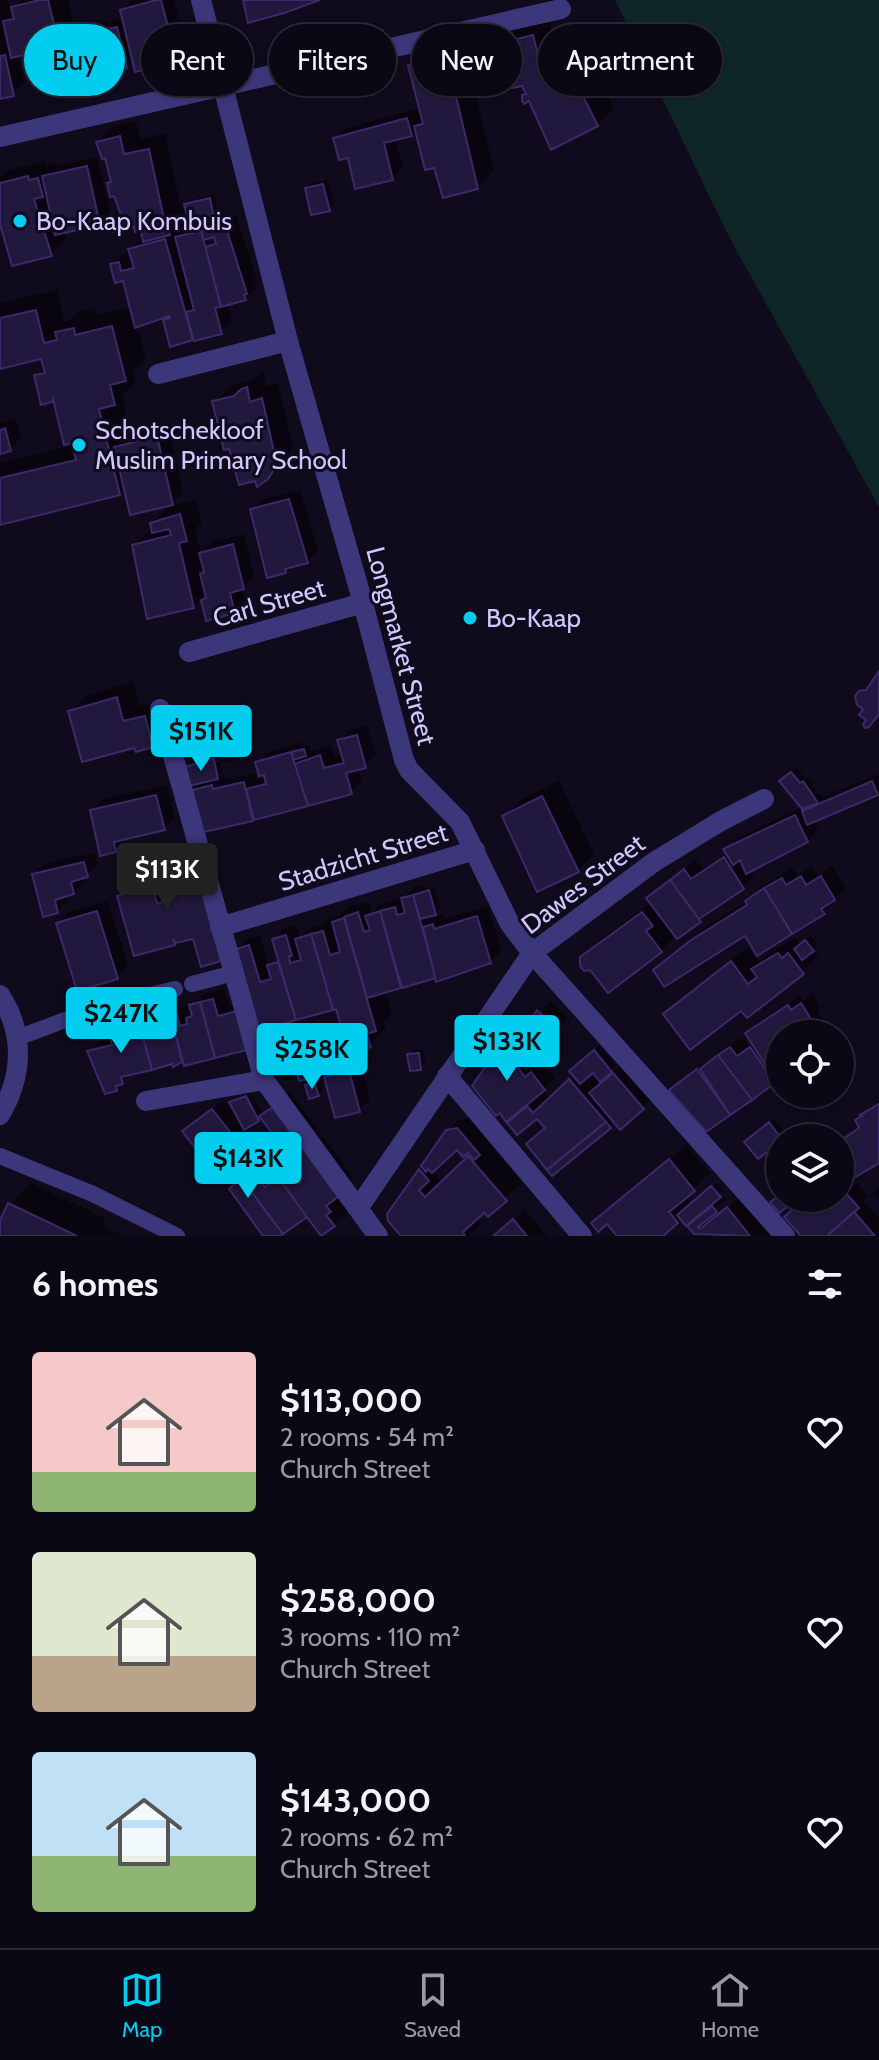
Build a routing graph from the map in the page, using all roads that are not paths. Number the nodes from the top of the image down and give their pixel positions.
1 (201, 0) edge
2 (561, 9) dead end
3 (207, 24) edge
4 (253, 80) edge
5 (183, 96) edge
6 (225, 96) edge
7 (0, 137) edge
8 (288, 341) junction
9 (158, 374) dead end
10 (363, 603) junction
11 (189, 652) dead end
12 (160, 709) dead end
13 (764, 799) dead end
14 (475, 850) junction
15 (220, 927) junction
16 (532, 953) junction
17 (234, 973) junction
18 (192, 984) dead end
19 (175, 989) dead end
20 (0, 995) edge
21 (17, 1038) junction
22 (447, 1076) junction
23 (264, 1080) junction
24 (146, 1101) dead end
25 (0, 1115) edge
26 (0, 1156) edge
27 (359, 1207) junction
28 (177, 1236) edge
29 (378, 1236) edge
30 (582, 1236) edge
31 (785, 1236) edge

1 - 3 street, Longmarket Street
2 - 4 street
5 - 7 street
6 - 8 street, Longmarket Street
8 - 9 street
8 - 10 street, Longmarket Street
10 - 11 street, Carl Street
10 - 14 street, Longmarket Street
12 - 15 street
13 - 16 street, Dawes Street
14 - 15 street, Stadzicht Street
14 - 16 street, Longmarket Street
15 - 17 street
16 - 22 street, Dawes Street
16 - 31 street, Longmarket Street
17 - 18 lane
17 - 23 street
19 - 21 lane
20 - 21 street
21 - 25 street
22 - 27 street, Dawes Street
22 - 30 street
23 - 24 street
23 - 27 street
26 - 28 lane
27 - 29 street

